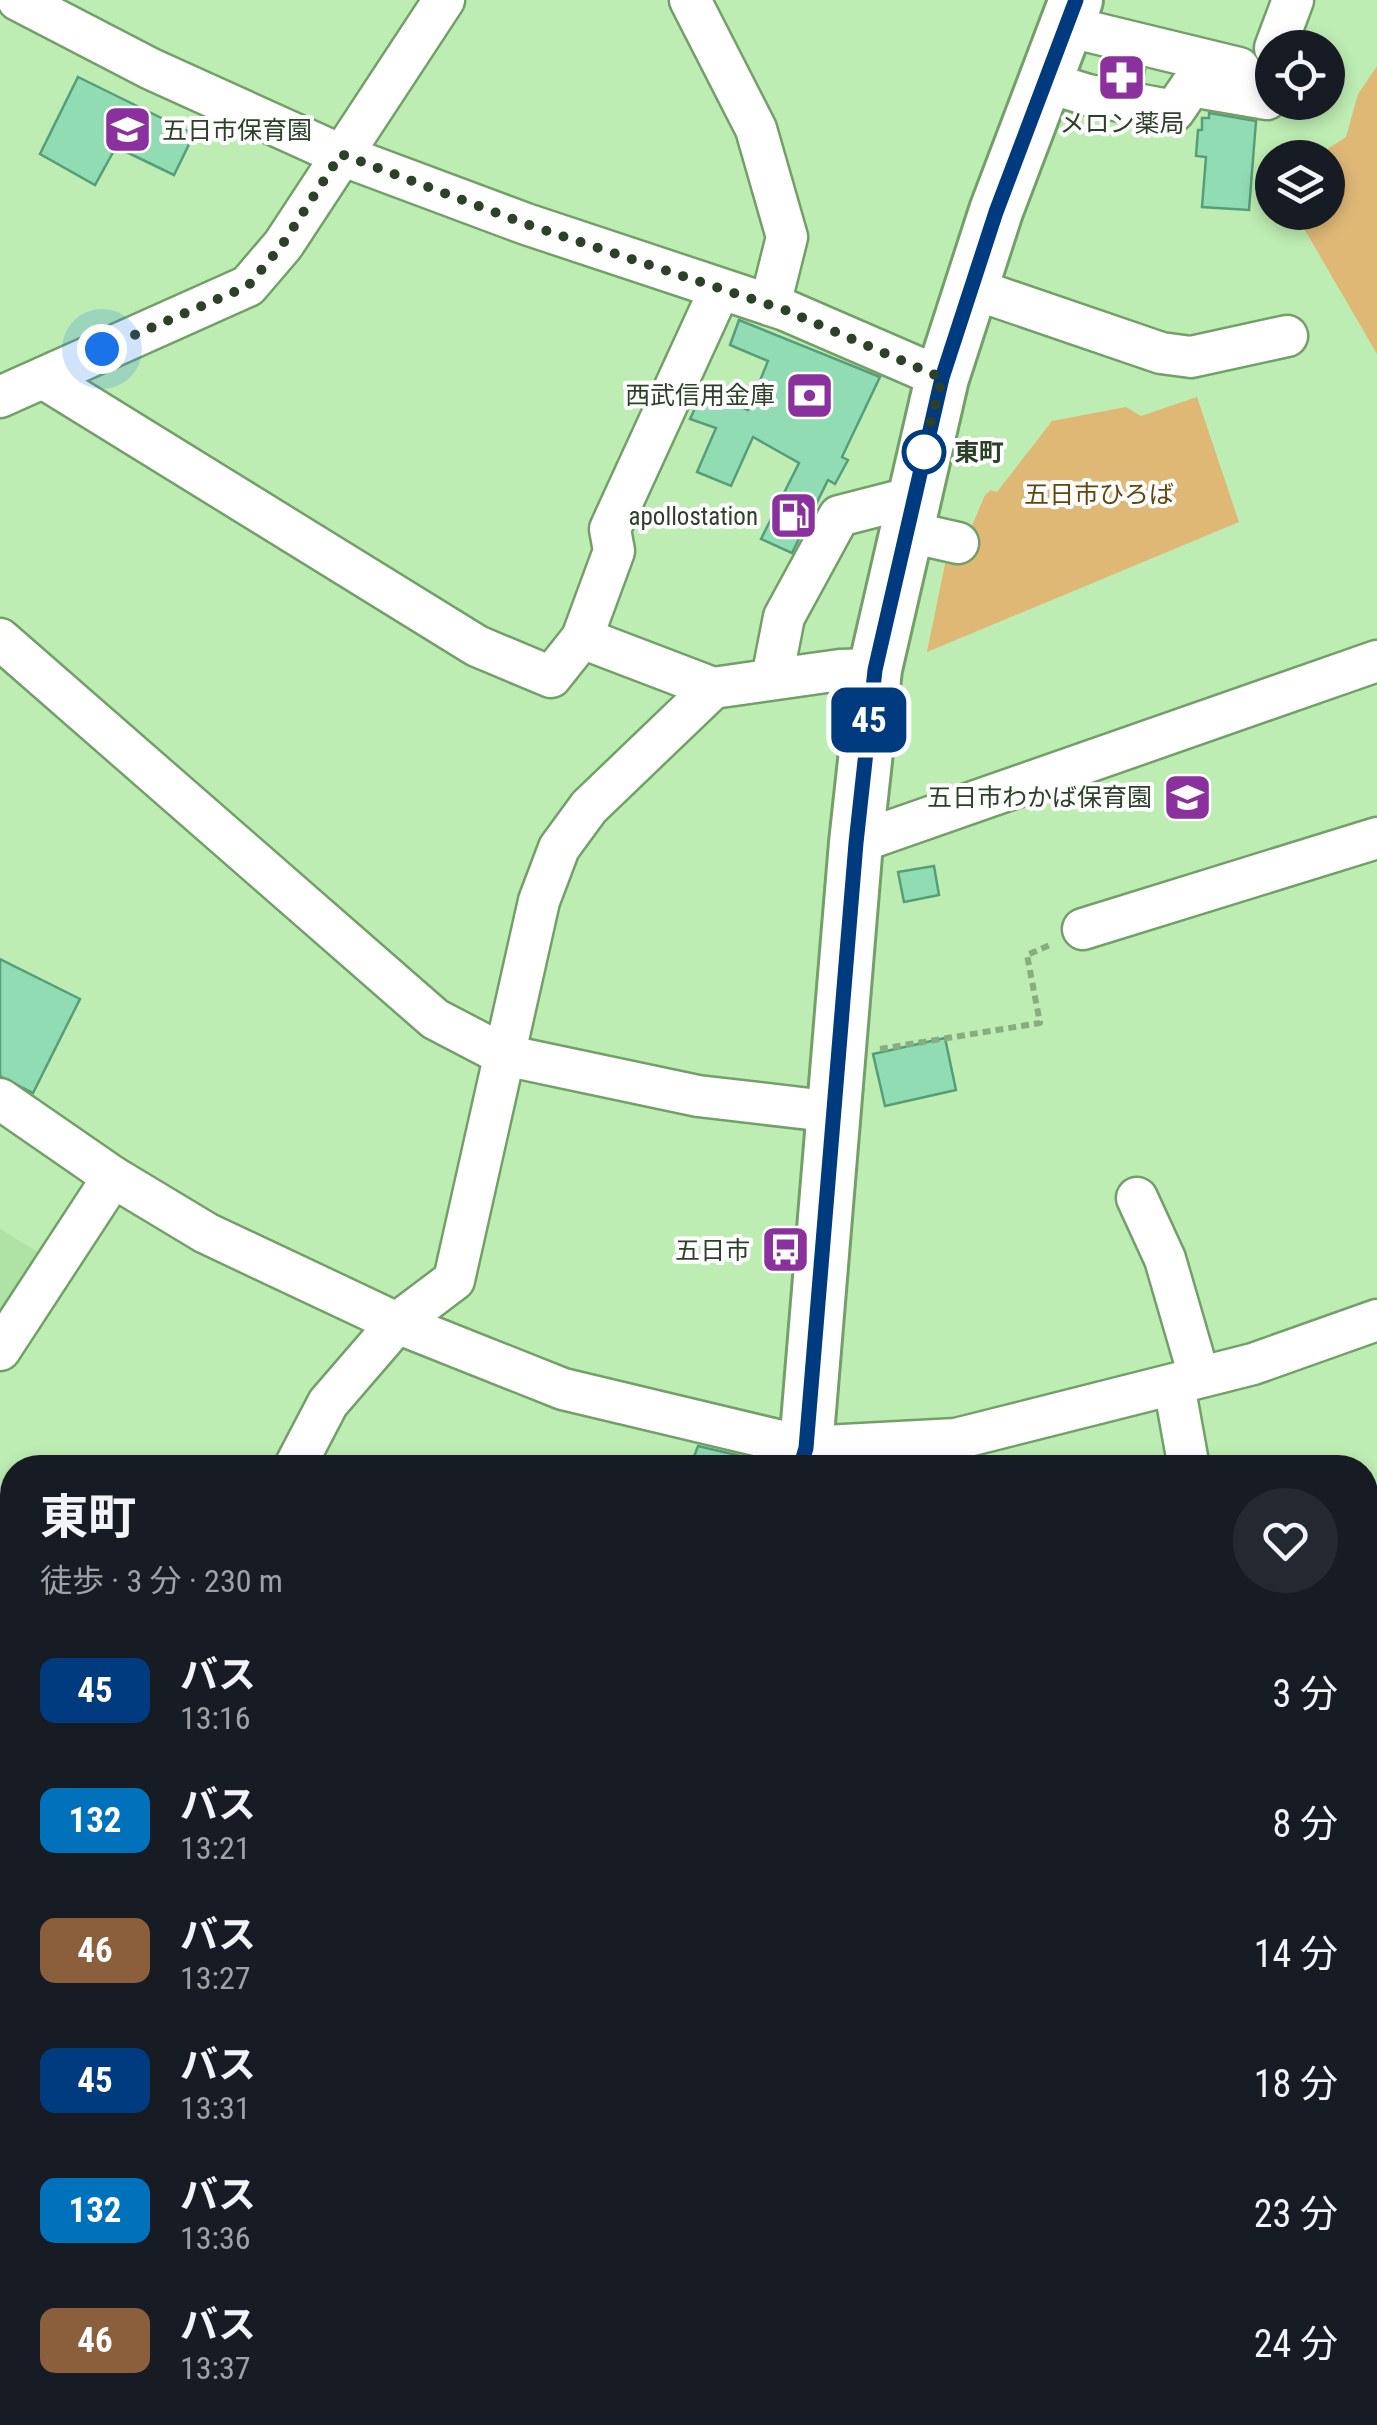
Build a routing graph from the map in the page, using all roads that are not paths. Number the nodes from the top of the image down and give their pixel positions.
1 (18, 0) edge
2 (444, 0) edge
3 (690, 0) edge
4 (1293, 0) edge
5 (1071, 13) edge
6 (1284, 30) edge
7 (1255, 68) edge
8 (1255, 73) edge
9 (1043, 81) junction
10 (341, 154) junction
11 (971, 288) junction
12 (720, 289) junction
13 (770, 305) junction
14 (1287, 336) dead end
15 (43, 378) junction
16 (942, 378) junction
17 (0, 397) edge
18 (909, 514) junction
19 (958, 543) dead end
20 (582, 638) junction
21 (0, 640) edge
22 (1377, 662) edge
23 (875, 670) junction
24 (772, 678) junction
25 (714, 688) junction
26 (1377, 838) edge
27 (856, 843) junction
28 (1083, 929) road end
29 (504, 1055) junction
30 (0, 1099) edge
31 (835, 1112) junction
32 (114, 1177) junction
33 (1137, 1198) dead end
34 (1377, 1320) edge
35 (397, 1323) junction
36 (0, 1350) edge
37 (1186, 1380) junction
38 (301, 1455) edge
39 (793, 1455) edge
40 (803, 1455) edge
41 (827, 1455) edge
42 (1189, 1455) edge

1 - 10 street
2 - 10 street
3 - 13 street
4 - 6 street
5 - 7 street
5 - 9 main road
8 - 9 street
9 - 11 main road
10 - 12 street
10 - 15 street
11 - 14 street
11 - 16 main road
12 - 13 street
12 - 20 street
13 - 16 street
15 - 17 street
15 - 20 street
16 - 18 main road
18 - 19 street
18 - 23 main road
18 - 24 street
20 - 25 street
21 - 29 street
22 - 27 street
23 - 24 street
23 - 27 main road
24 - 25 street
25 - 29 street
26 - 28 street
27 - 31 main road
29 - 31 street
29 - 35 street
30 - 32 street
31 - 40 main road
32 - 35 street
32 - 36 street
33 - 37 street
34 - 37 street
35 - 38 street
35 - 39 street
37 - 41 street
37 - 42 street

